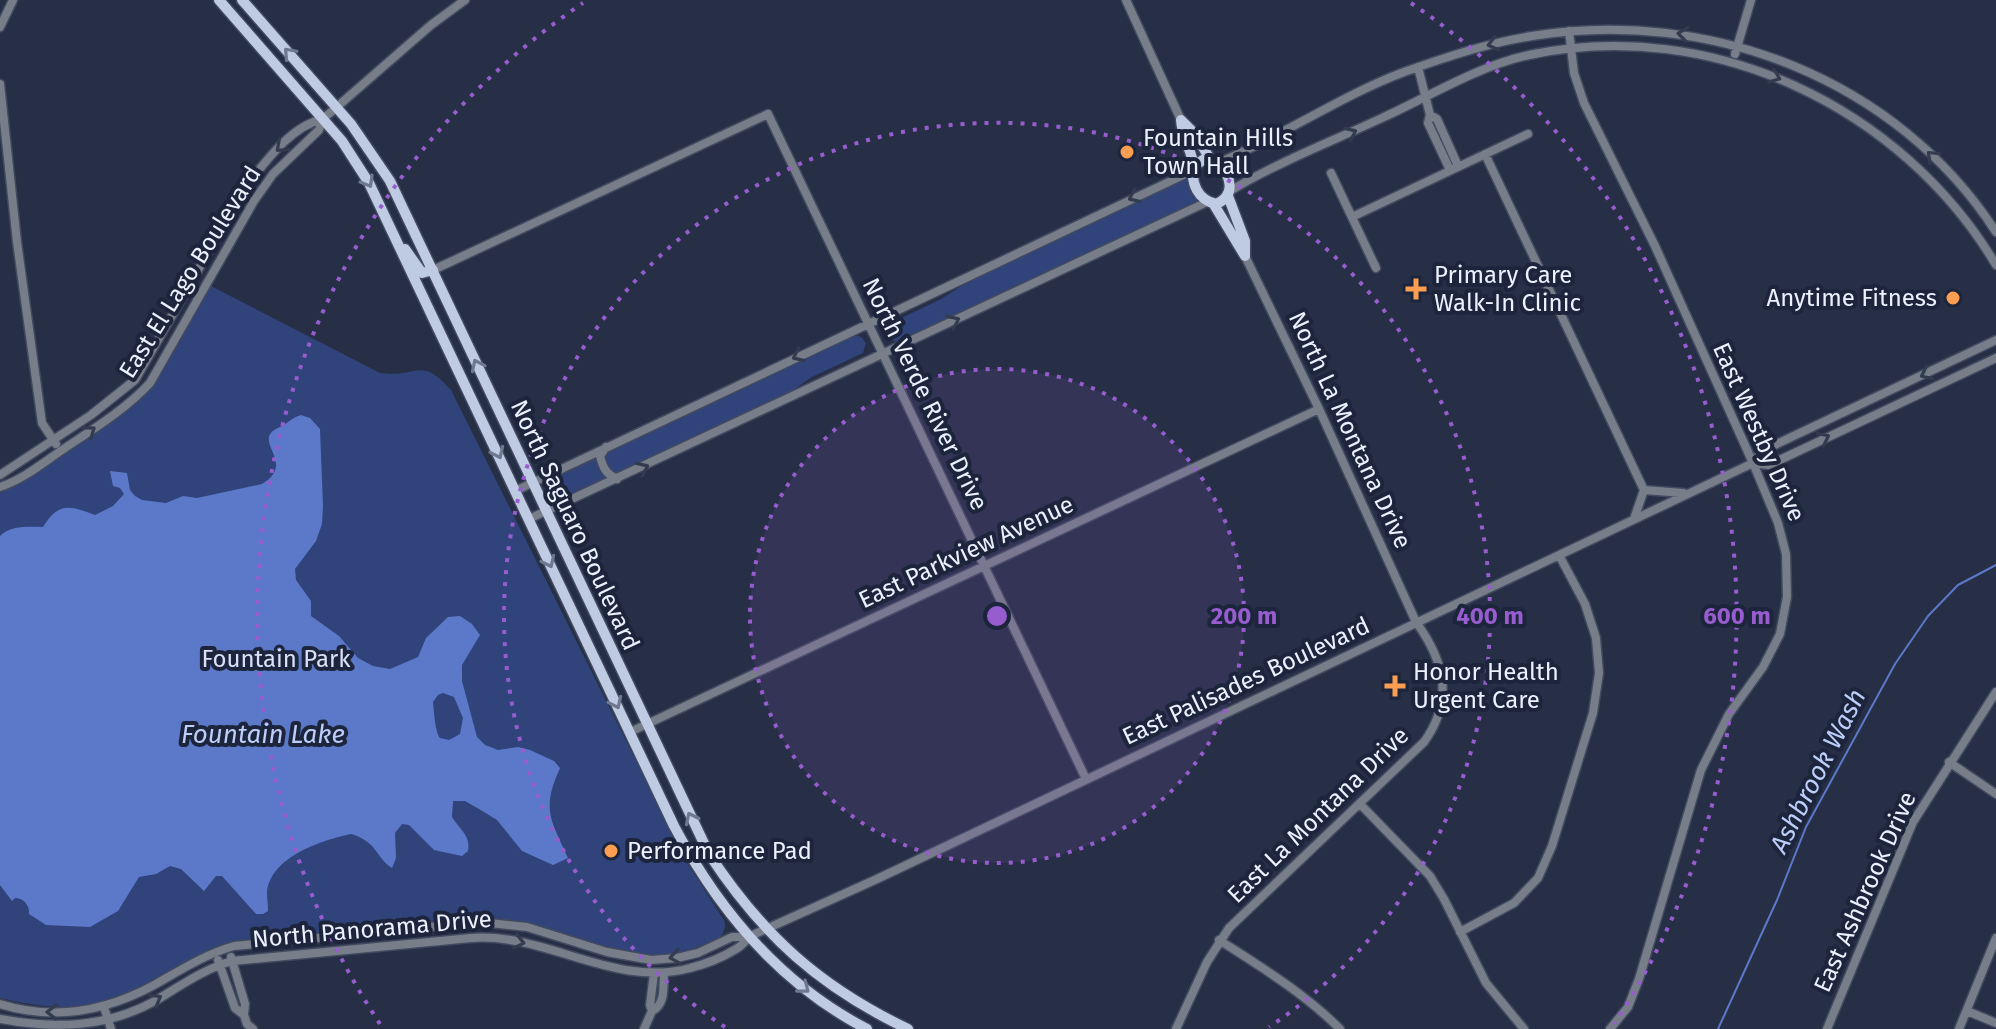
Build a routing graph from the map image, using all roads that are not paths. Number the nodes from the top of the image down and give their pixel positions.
1 (13, 0) edge
2 (219, 0) edge
3 (242, 0) edge
4 (465, 0) edge
5 (1126, 0) edge
6 (1751, 0) edge
7 (0, 27) edge
8 (1569, 31) junction
9 (1571, 49) junction
10 (1736, 49) junction
11 (1418, 67) junction
12 (0, 84) edge
13 (1424, 99) junction
14 (1865, 103) junction
15 (336, 106) junction
16 (1854, 118) junction
17 (323, 119) junction
18 (1181, 120) junction
19 (1528, 134) dead end
20 (1485, 154) junction
21 (1215, 160) junction
22 (1193, 168) junction
23 (1454, 168) junction
24 (1331, 173) dead end
25 (1229, 193) junction
26 (1210, 202) junction
27 (1352, 217) junction
28 (1996, 232) edge
29 (398, 242) junction
30 (1245, 256) junction
31 (1996, 265) edge
32 (1376, 268) dead end
33 (433, 270) junction
34 (189, 289) junction
35 (201, 295) junction
36 (869, 324) junction
37 (1996, 340) edge
38 (884, 354) junction
39 (1996, 358) edge
40 (1319, 409) junction
41 (54, 441) junction
42 (606, 446) junction
43 (61, 451) junction
44 (1753, 463) junction
45 (0, 475) edge
46 (617, 479) junction
47 (532, 483) junction
48 (0, 487) edge
49 (1644, 490) junction
50 (515, 491) junction
51 (1688, 493) junction
52 (546, 512) junction
53 (529, 519) junction
54 (1634, 519) junction
55 (1559, 555) junction
56 (985, 565) junction
57 (1416, 622) junction
58 (1996, 692) edge
59 (647, 724) junction
60 (630, 732) junction
61 (1949, 762) junction
62 (1086, 779) junction
63 (1996, 794) edge
64 (1360, 804) junction
65 (1460, 932) junction
66 (757, 933) junction
67 (1996, 938) edge
68 (1219, 940) junction
69 (228, 948) junction
70 (215, 952) junction
71 (232, 961) junction
72 (220, 965) junction
73 (654, 973) junction
74 (664, 973) junction
75 (237, 979) junction
76 (226, 983) junction
77 (0, 1004) edge
78 (104, 1007) junction
79 (652, 1011) junction
80 (1967, 1011) junction
81 (244, 1015) junction
82 (0, 1019) edge
83 (1996, 1023) edge
84 (110, 1024) edge
85 (253, 1029) edge
86 (644, 1029) edge
87 (867, 1029) edge
88 (908, 1029) edge
89 (1176, 1029) edge
90 (1340, 1029) edge
91 (1524, 1029) edge
92 (1610, 1029) edge
93 (1827, 1029) edge
94 (1959, 1029) edge

1 - 7 street
2 - 17 main road, North Saguaro Boulevard
15 -> 3 main road, North Saguaro Boulevard
4 - 15 street
5 - 18 street
6 - 10 street
8 - 9 street, East Westby Drive
10 -> 8 street
8 -> 11 street
9 - 13 street
9 -> 16 street
9 - 44 street, East Westby Drive
10 - 14 street
11 - 13 street
11 - 21 street
12 - 41 street
13 - 23 street
25 -> 13 street
14 - 16 street
28 -> 14 street
15 - 17 street
15 - 33 main road, North Saguaro Boulevard
16 - 31 street
17 -> 29 main road, North Saguaro Boulevard
17 -> 34 street, East El Lago Boulevard
17 - 35 street, East El Lago Boulevard
18 - 21 main road
18 - 22 main road
19 - 20 street
20 - 23 street
20 - 49 street
21 - 22 main road
21 - 25 main road
22 - 26 main road
22 -> 36 street
23 - 27 street
24 - 27 street
25 - 26 main road
25 - 30 main road, North La Montana Drive
26 - 30 main road, North La Montana Drive
38 -> 26 street
27 - 32 street
29 - 33 main road
29 -> 50 main road, North Saguaro Boulevard
30 - 40 street, North La Montana Drive
33 - 36 street, North Verde River Drive
47 -> 33 main road, North Saguaro Boulevard
34 - 35 street
34 - 41 street, East El Lago Boulevard
43 -> 35 street, East El Lago Boulevard
36 - 38 street, North Verde River Drive
36 -> 42 street
37 -> 44 street, East Palisades Boulevard
46 -> 38 street
38 - 56 street, North Verde River Drive
44 -> 39 street, East Palisades Boulevard
40 - 56 street, East Parkview Avenue
40 - 57 street, North La Montana Drive
41 - 43 street
41 - 45 street, East El Lago Boulevard
42 - 46 street
42 - 47 street
43 - 48 street, East El Lago Boulevard
44 - 51 street, East Palisades Boulevard
44 - 92 street, East Westby Drive
46 - 52 street
47 - 50 street
47 - 52 main road, North Saguaro Boulevard
49 - 51 street
49 - 54 street
50 - 53 main road, North Saguaro Boulevard
51 - 54 street, East Palisades Boulevard
52 - 53 street
52 - 59 main road, North Saguaro Boulevard
53 -> 60 main road, North Saguaro Boulevard
54 - 55 street, East Palisades Boulevard
55 - 57 street, East Palisades Boulevard
55 - 65 street
56 - 59 street, East Parkview Avenue
56 - 62 street, North Verde River Drive
57 - 62 street, East Palisades Boulevard
57 - 64 street, East La Montana Drive
58 - 61 street, East Ashbrook Drive
59 - 60 street, East Parkview Avenue
66 -> 59 main road, North Saguaro Boulevard
60 - 66 main road, North Saguaro Boulevard
61 - 63 street
61 - 93 street, East Ashbrook Drive
62 - 66 street, East Palisades Boulevard
64 - 65 street
64 - 68 street, East La Montana Drive
65 - 91 street
66 -> 69 street, North Panorama Drive
66 - 74 street, North Panorama Drive
66 -> 87 main road, North Saguaro Boulevard
66 - 88 main road, North Saguaro Boulevard
67 - 80 street
68 - 89 street, East La Montana Drive
68 - 90 street
69 - 70 street, North Panorama Drive
69 - 71 street
70 - 72 street
70 - 78 street, North Panorama Drive
71 - 72 street, North Panorama Drive
71 -> 73 street, North Panorama Drive
71 - 75 street
72 - 76 street
84 -> 72 street, North Panorama Drive
73 - 74 street, North Panorama Drive
73 - 79 street
74 - 79 street
75 - 76 street
75 - 81 street
76 - 81 street
78 -> 77 street, North Panorama Drive
78 - 84 street
79 - 86 street
80 - 83 street
80 - 94 street
81 - 85 street
82 - 84 street, North Panorama Drive

